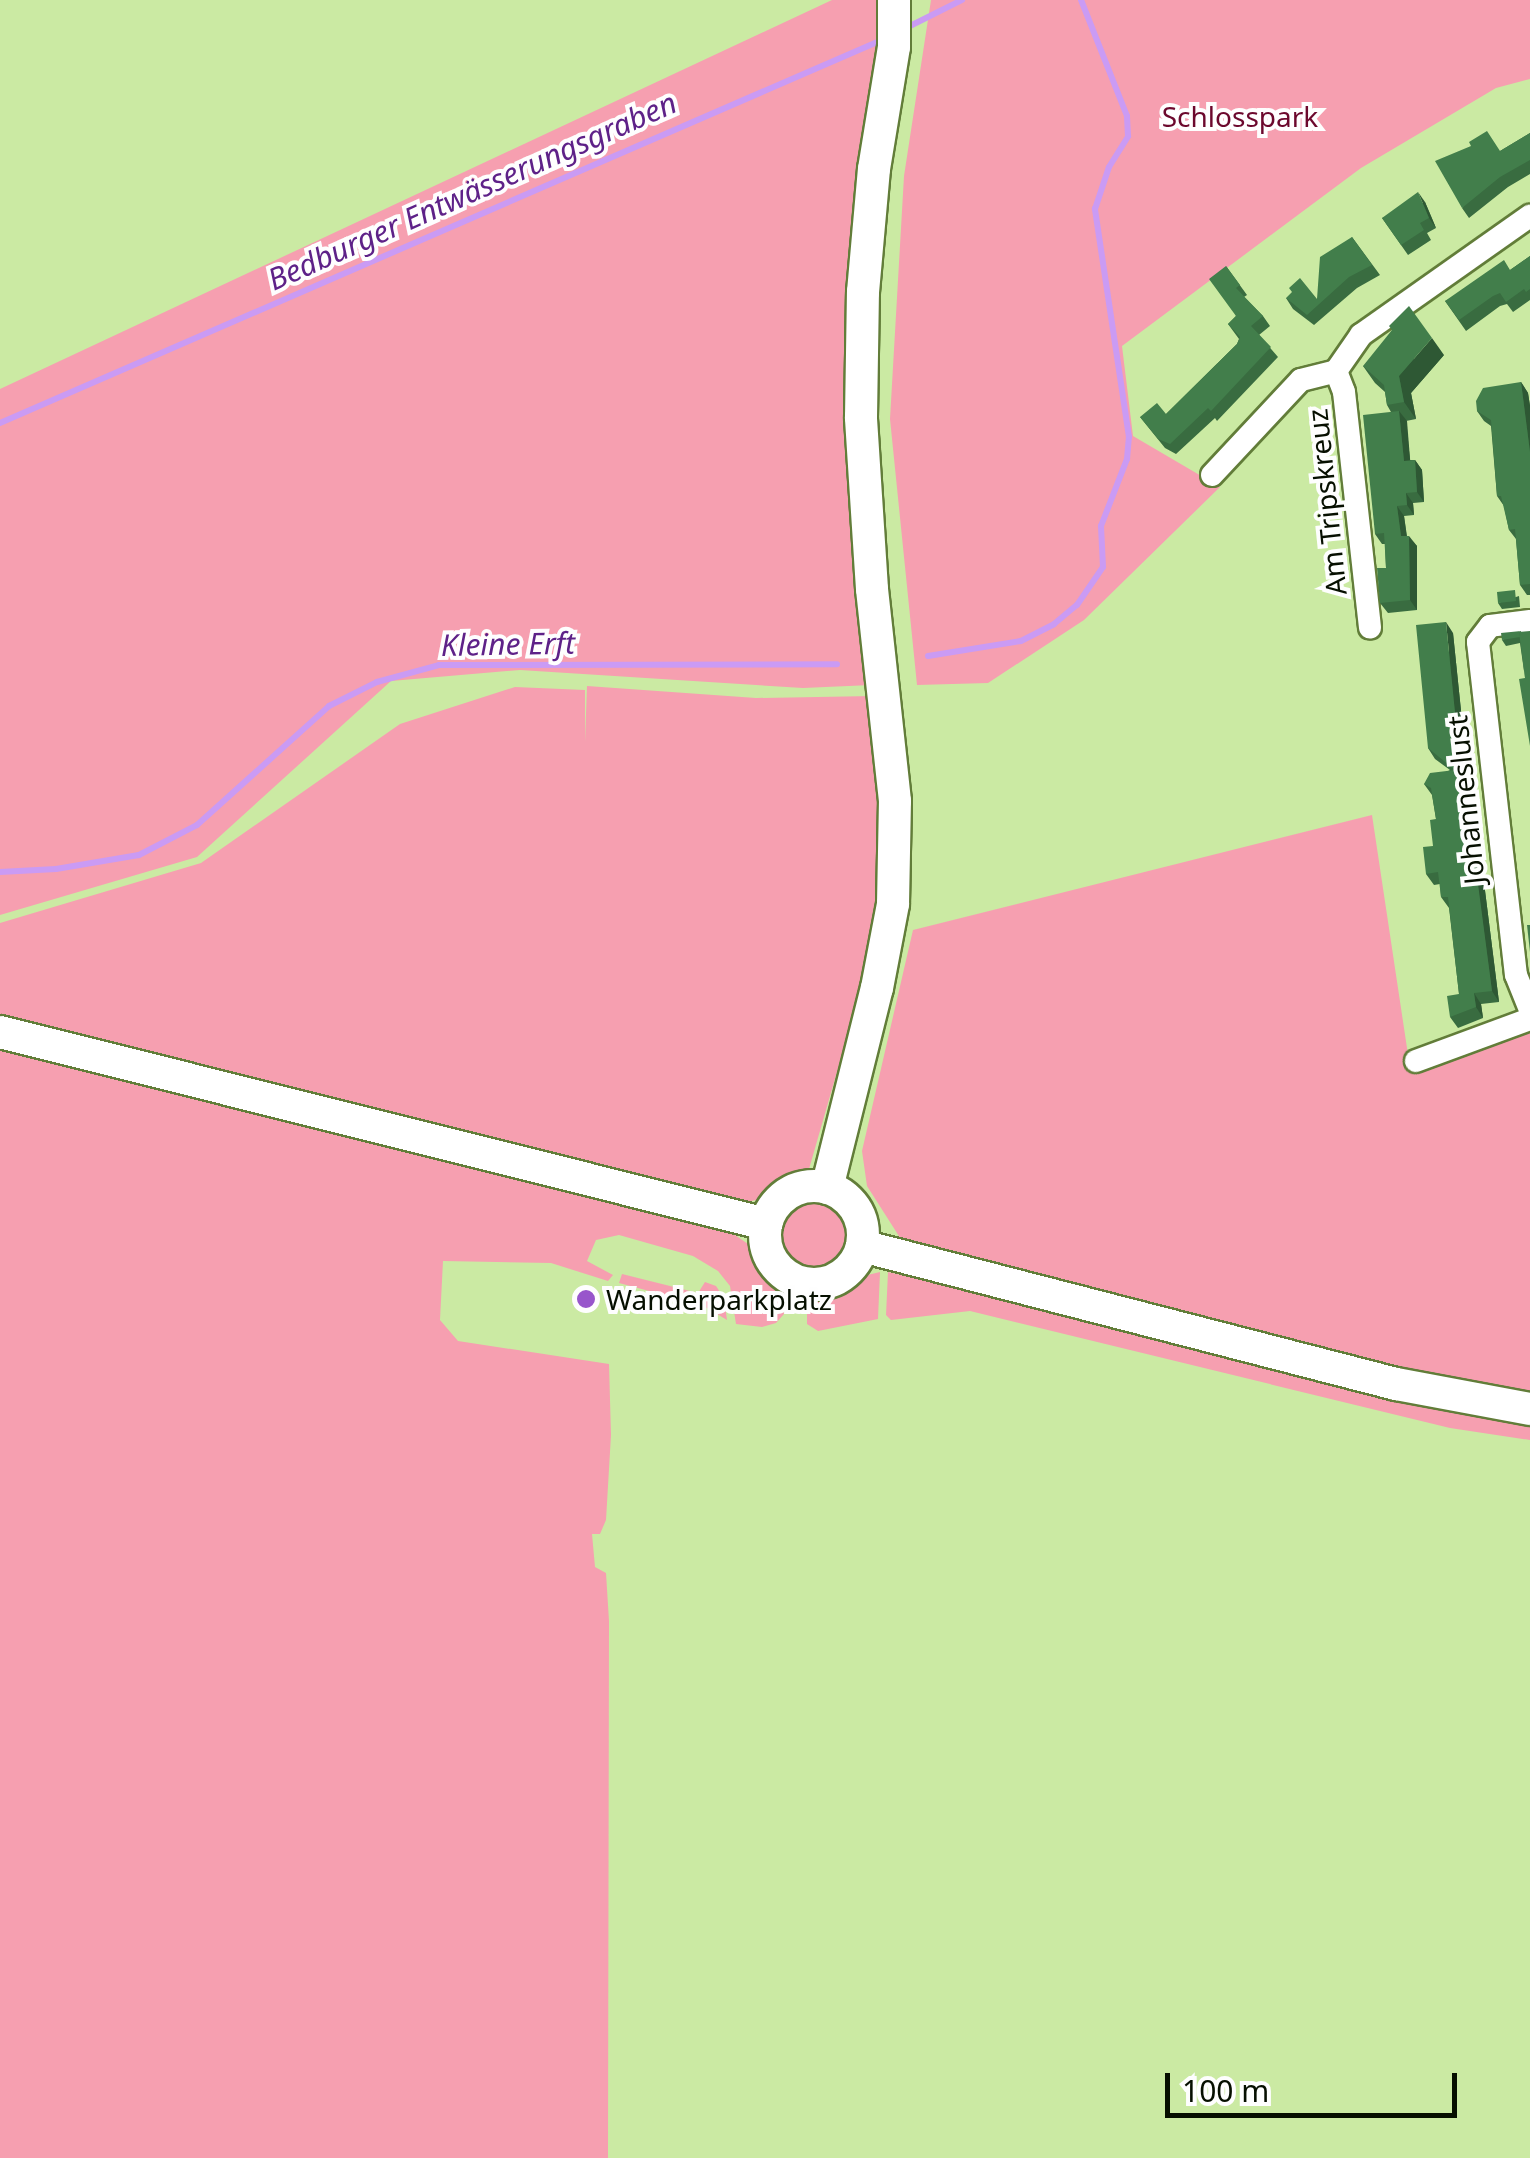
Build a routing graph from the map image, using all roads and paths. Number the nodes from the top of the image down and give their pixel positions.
1 (894, 0) edge
2 (1530, 216) edge
3 (1336, 370) junction
4 (1212, 475) dead end
5 (1530, 620) edge
6 (1370, 628) dead end
7 (1530, 1009) edge
8 (1530, 1019) edge
9 (0, 1032) edge
10 (1416, 1062) dead end
11 (827, 1188) junction
12 (766, 1224) junction
13 (862, 1246) junction
14 (1530, 1409) edge

1 - 11 main road
2 - 3 street
3 - 4 street
3 - 6 street, Am Tripskreuz
5 - 7 street, Johanneslust
8 - 10 street
9 - 12 main road
11 - 12 main road
11 - 13 main road
12 - 13 main road
13 - 14 main road

